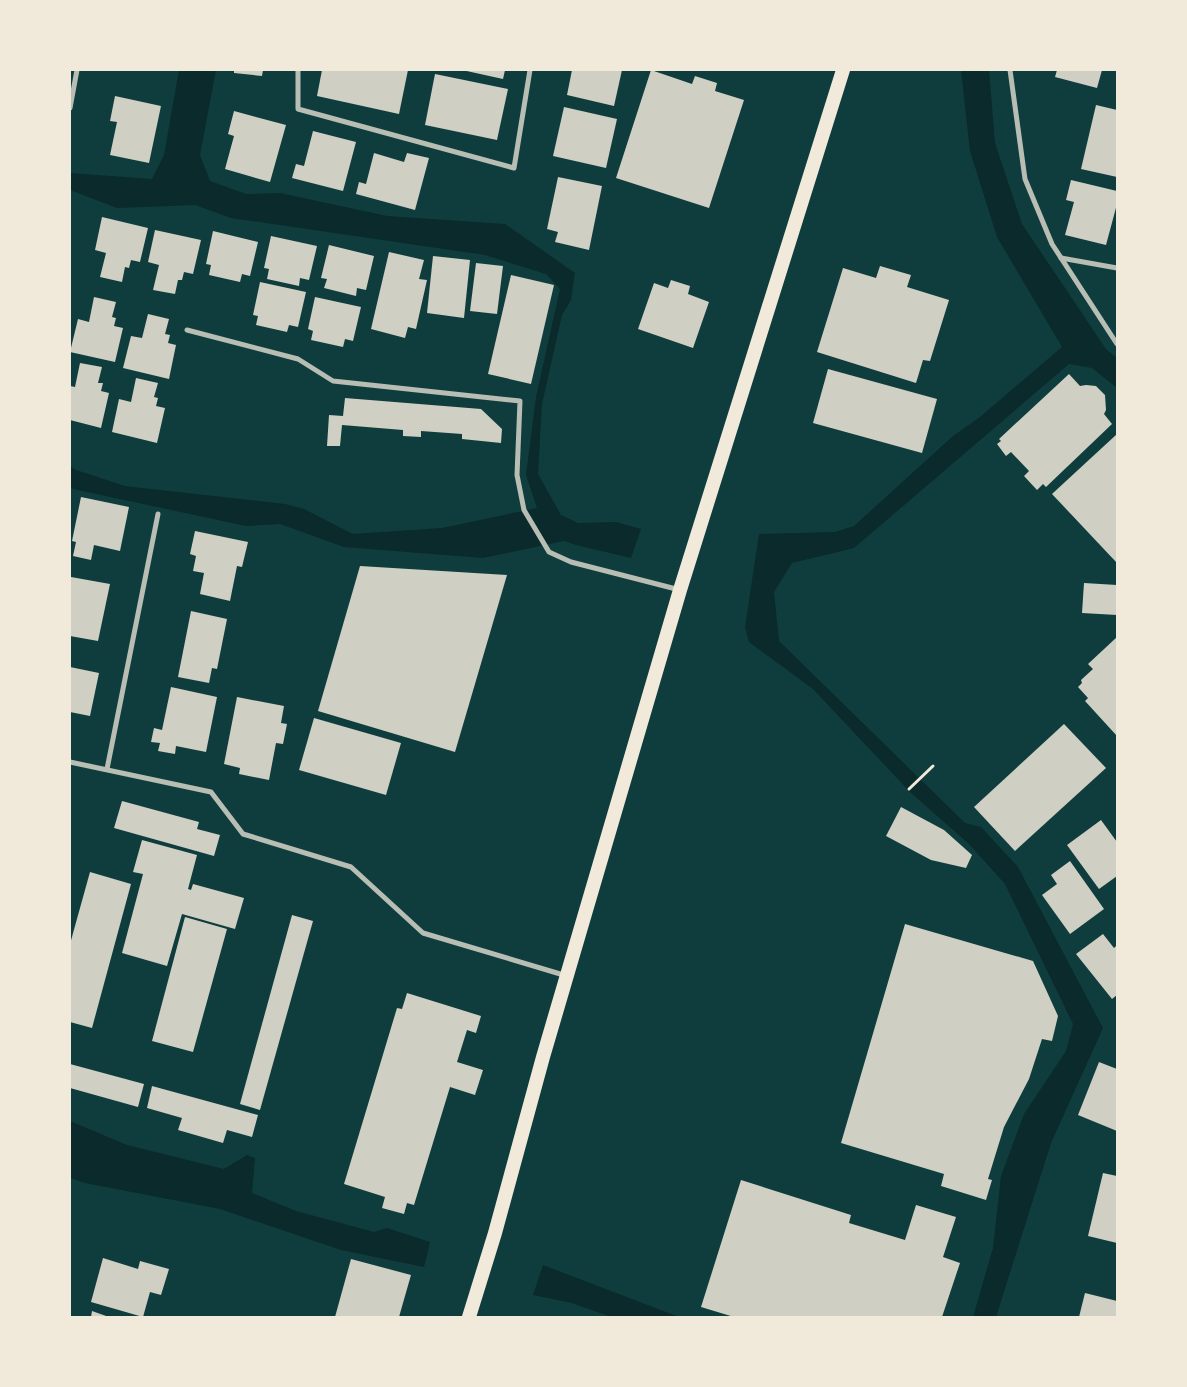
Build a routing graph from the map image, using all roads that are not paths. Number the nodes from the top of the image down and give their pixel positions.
1 (77, 70) edge
2 (298, 70) edge
3 (530, 70) edge
4 (843, 70) edge
5 (1010, 70) edge
6 (70, 108) edge
7 (1061, 258) junction
8 (1117, 268) edge
9 (187, 330) dead end
10 (1117, 344) edge
11 (158, 514) dead end
12 (680, 590) junction
13 (70, 762) edge
14 (107, 769) junction
15 (567, 976) junction
16 (469, 1317) edge

1 - 6 street
2 - 3 street
4 - 12 highway
5 - 7 street
7 - 8 street
7 - 10 street
9 - 12 street
11 - 14 street
12 - 15 highway
13 - 14 street
14 - 15 street
15 - 16 highway

